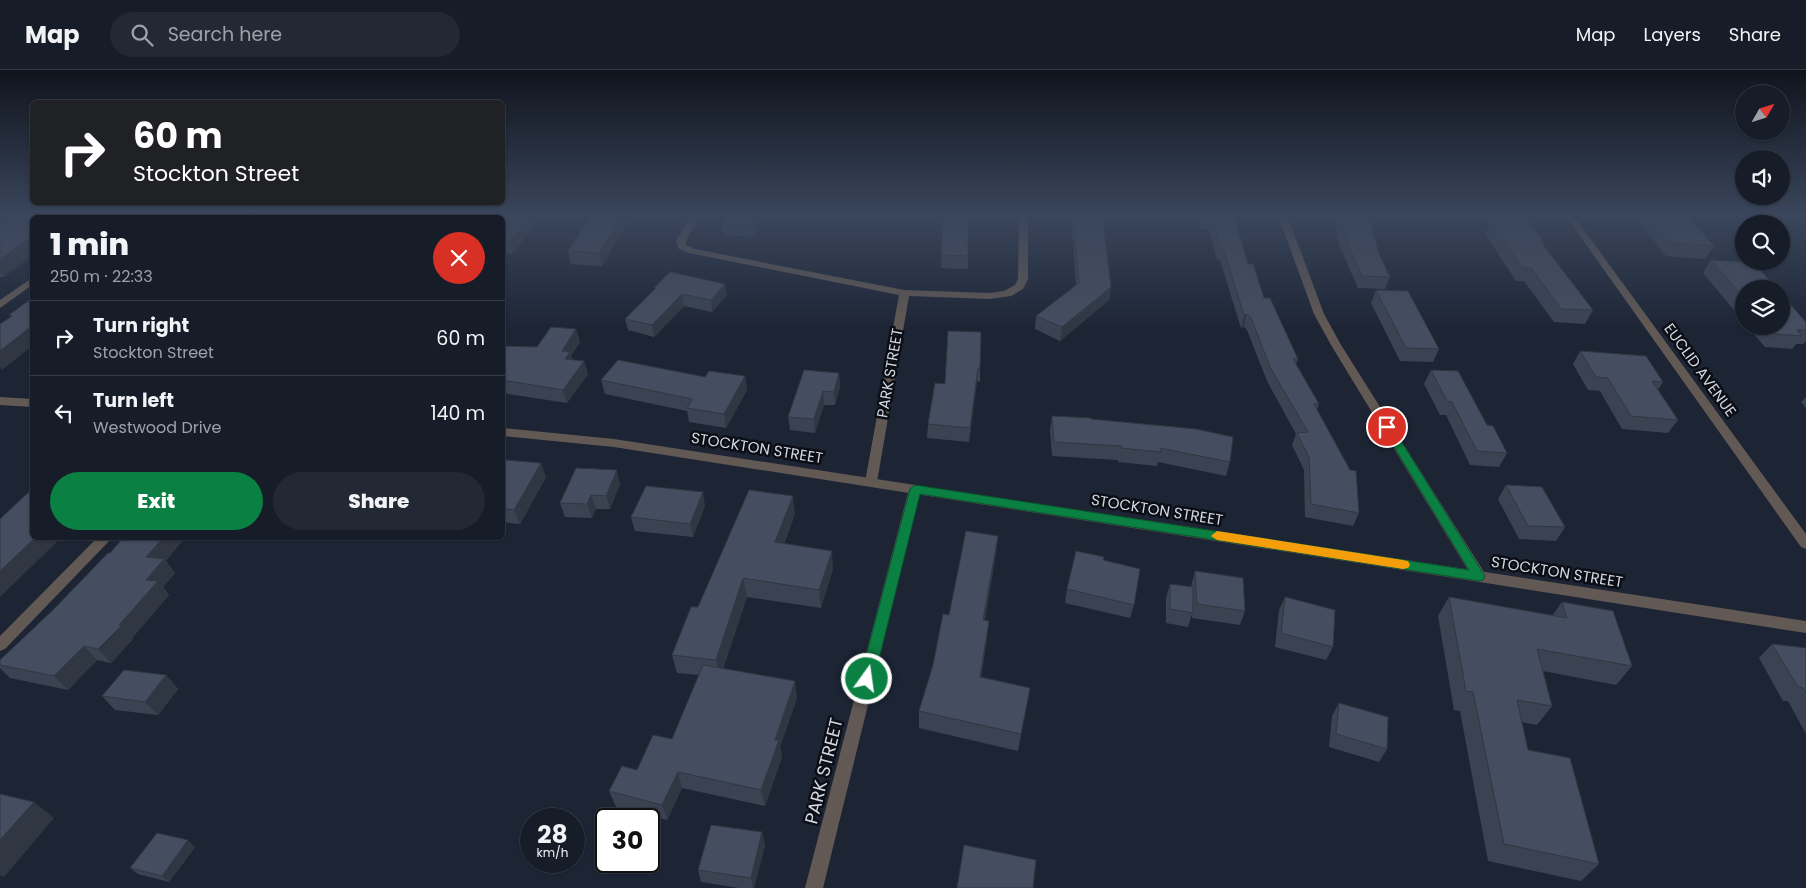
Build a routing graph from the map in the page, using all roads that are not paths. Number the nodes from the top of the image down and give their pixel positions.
1 (703, 253) edge
2 (1023, 253) edge
3 (1296, 253) edge
4 (1596, 253) edge
5 (30, 282) edge
6 (904, 293) junction
7 (0, 305) edge
8 (0, 401) edge
9 (30, 403) edge
10 (505, 432) edge
11 (871, 482) junction
12 (915, 489) junction
13 (103, 540) edge
14 (1806, 544) edge
15 (1479, 576) junction
16 (1806, 627) edge
17 (0, 645) edge
18 (814, 888) edge

1 - 6 street
2 - 6 street
3 - 15 street
4 - 14 street, EUCLID AVENUE
5 - 7 street
6 - 11 street, PARK STREET
8 - 9 street
10 - 11 street, STOCKTON STREET
11 - 12 street, STOCKTON STREET
12 - 15 street, STOCKTON STREET
12 - 18 street, PARK STREET
13 - 17 street
15 - 16 street, STOCKTON STREET

